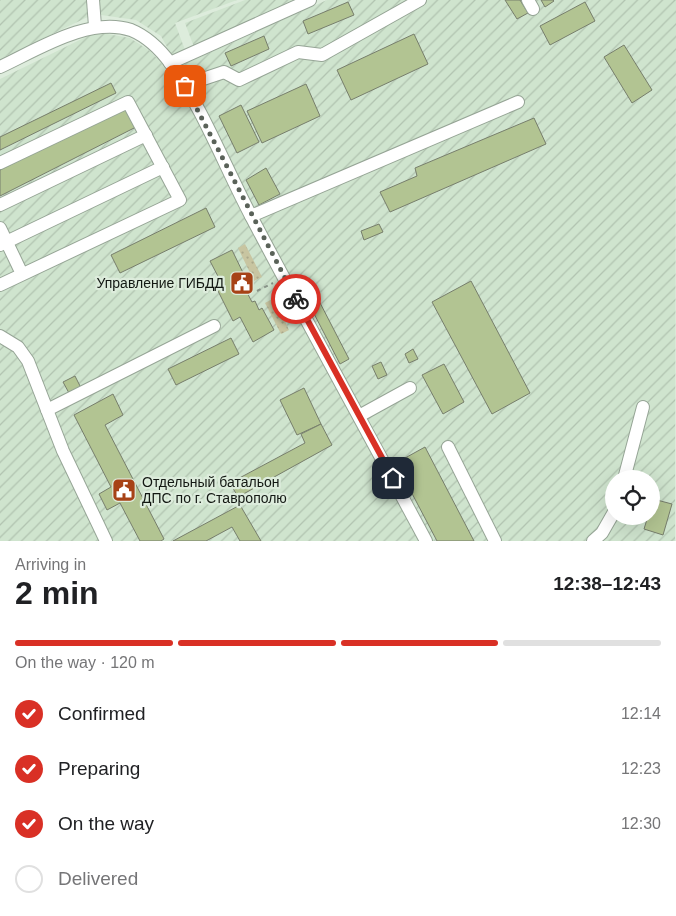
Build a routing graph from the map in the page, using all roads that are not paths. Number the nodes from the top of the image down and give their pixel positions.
1 (93, 0) edge
2 (310, 0) edge
3 (420, 0) edge
4 (95, 26) junction
5 (170, 63) junction
6 (0, 67) edge
7 (185, 86) junction
8 (518, 102) dead end
9 (146, 135) junction
10 (0, 163) edge
11 (163, 167) junction
12 (0, 205) edge
13 (251, 216) junction
14 (0, 228) edge
15 (3, 243) edge
16 (22, 274) junction
17 (0, 285) edge
18 (214, 326) dead end
19 (0, 336) edge
20 (410, 388) dead end
21 (643, 408) dead end
22 (47, 410) junction
23 (359, 416) junction
24 (448, 447) dead end
25 (626, 470) edge
26 (607, 525) edge
27 (106, 541) edge
28 (426, 541) edge
29 (495, 541) edge
30 (593, 541) edge

1 - 4 street
2 - 5 street
3 - 7 street
4 - 5 street
4 - 6 street
5 - 7 street
7 - 13 street
8 - 13 street
9 - 10 street
9 - 11 street
9 - 12 street
11 - 15 street
11 - 16 street
13 - 23 street
14 - 15 street
15 - 16 street
16 - 17 street
18 - 22 street
19 - 22 street
20 - 23 street
21 - 25 street
22 - 27 street
23 - 28 street
24 - 29 street
26 - 30 street

